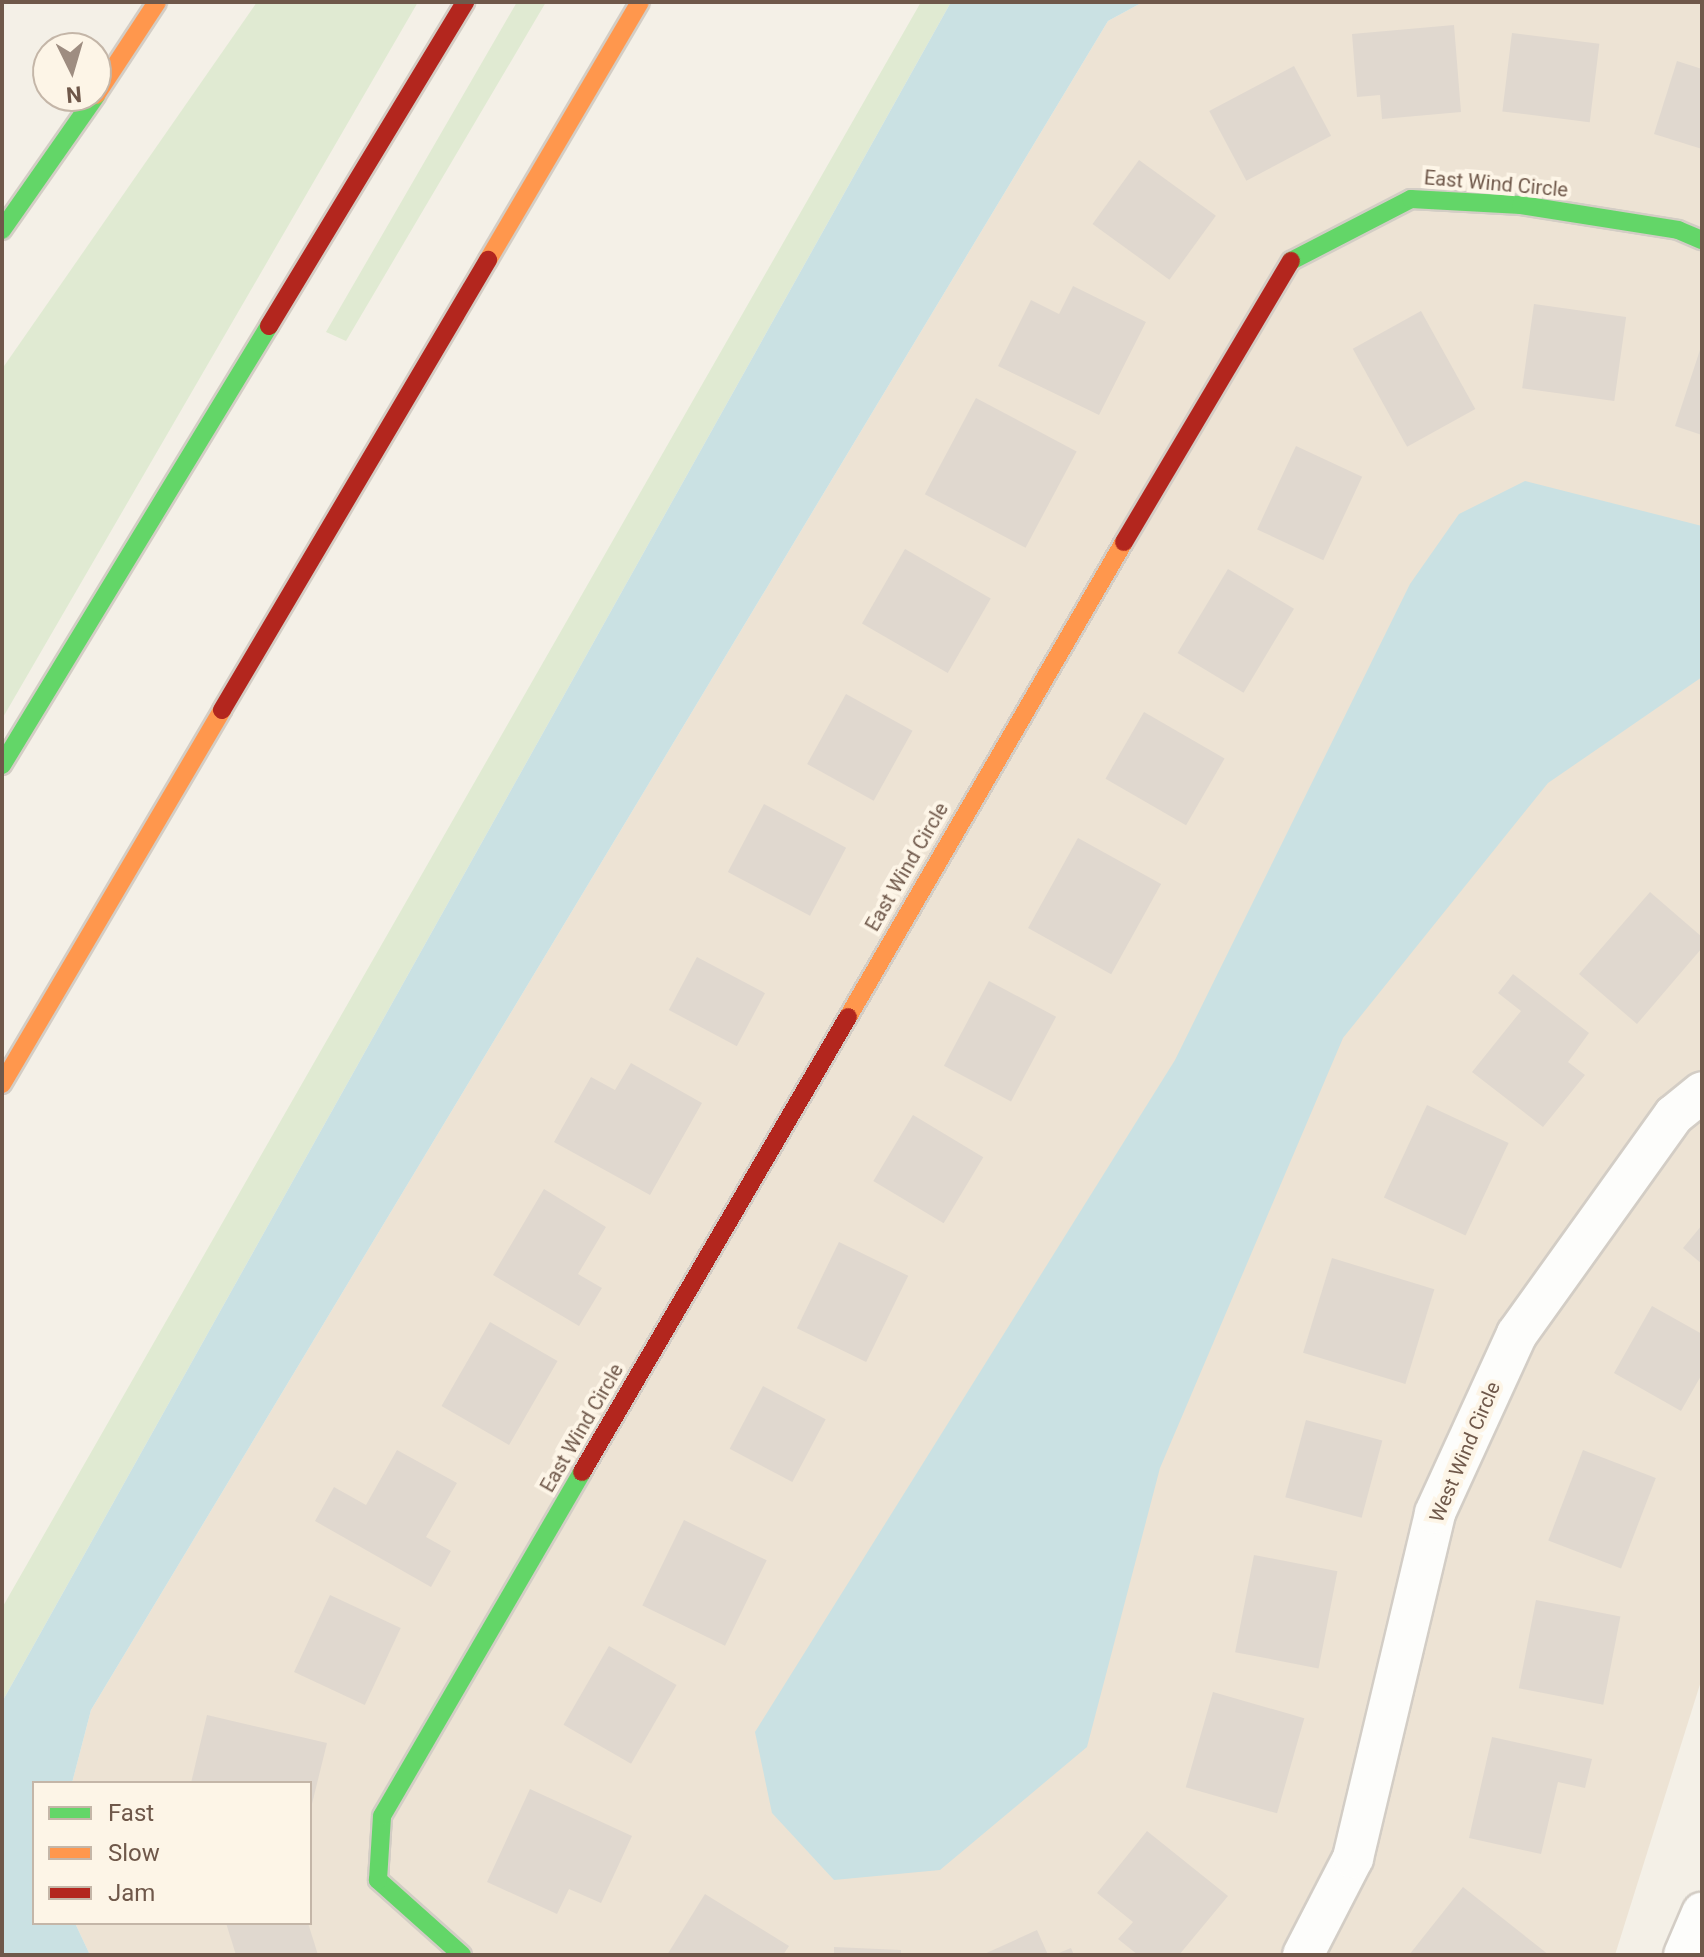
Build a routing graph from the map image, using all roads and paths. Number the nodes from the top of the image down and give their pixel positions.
1 (157, 2) edge
2 (465, 2) edge
3 (640, 2) edge
4 (112, 71) edge
5 (85, 112) edge
6 (2, 230) edge
7 (1702, 240) edge
8 (2, 765) edge
9 (2, 1084) edge
10 (1702, 1092) edge
11 (1702, 1913) edge
12 (462, 1955) edge
13 (1303, 1955) edge
14 (1684, 1955) edge

1 - 4 main road
2 - 8 main road
3 - 9 main road
5 - 6 main road
7 - 12 main road, East Wind Circle
10 - 13 street, West Wind Circle
11 - 14 street

